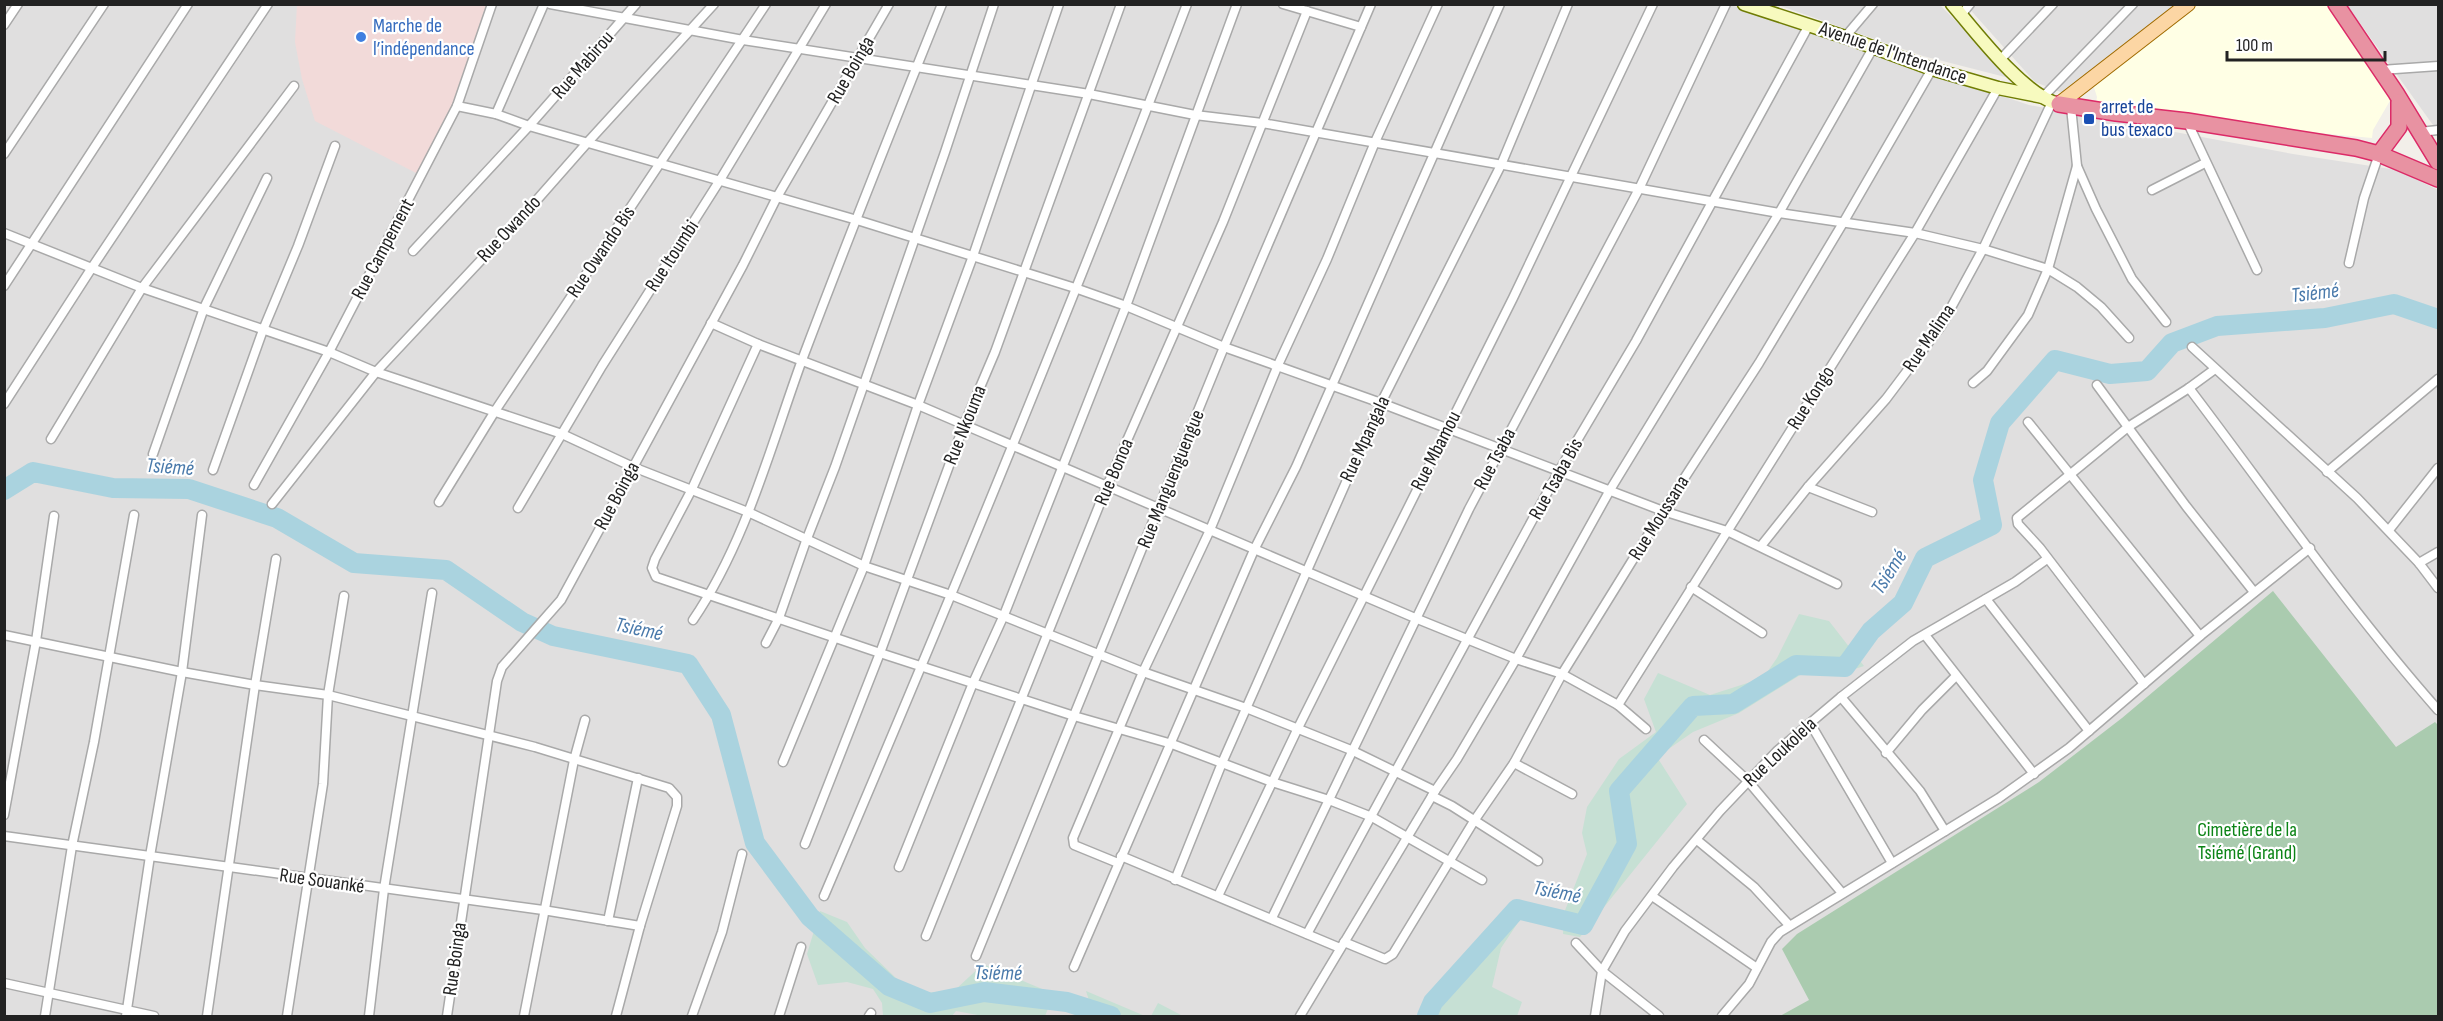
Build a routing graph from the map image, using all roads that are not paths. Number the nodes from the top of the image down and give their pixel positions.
1 (18, 4) edge
2 (104, 4) edge
3 (188, 4) edge
4 (268, 4) edge
5 (492, 4) edge
6 (544, 4) edge
7 (550, 4) edge
8 (636, 4) edge
9 (714, 4) edge
10 (766, 4) edge
11 (825, 4) edge
12 (889, 4) edge
13 (942, 4) edge
14 (994, 4) edge
15 (1059, 4) edge
16 (1121, 4) edge
17 (1187, 4) edge
18 (1237, 4) edge
19 (1283, 4) edge
20 (1371, 4) edge
21 (1438, 4) edge
22 (1500, 4) edge
23 (1568, 4) edge
24 (1653, 4) edge
25 (1726, 4) edge
26 (1744, 4) edge
27 (1873, 4) edge
28 (1952, 4) edge
29 (1970, 4) edge
30 (2053, 4) edge
31 (2133, 4) edge
32 (2188, 4) edge
33 (2336, 4) edge
34 (587, 8) edge
35 (1769, 8) edge
36 (1307, 11) junction
37 (1961, 15) junction
38 (624, 18) junction
39 (4, 25) edge
40 (1809, 25) junction
41 (1362, 27) junction
42 (692, 29) junction
43 (1845, 37) junction
44 (743, 40) junction
45 (799, 48) junction
46 (1873, 48) junction
47 (857, 58) junction
48 (2001, 59) junction
49 (2439, 66) edge
50 (917, 67) junction
51 (1932, 69) junction
52 (2381, 70) junction
53 (971, 75) junction
54 (294, 86) dead end
55 (1030, 86) junction
56 (1998, 88) junction
57 (2396, 93) junction
58 (1089, 94) junction
59 (2056, 102) junction
60 (457, 106) junction
61 (1148, 106) junction
62 (496, 114) junction
63 (1195, 115) junction
64 (2187, 121) junction
65 (1262, 123) junction
66 (530, 126) junction
67 (2439, 130) edge
68 (2420, 132) junction
69 (1318, 133) junction
70 (587, 142) junction
71 (1375, 142) junction
72 (335, 146) dead end
73 (1435, 153) junction
74 (4, 154) edge
75 (2379, 154) junction
76 (661, 162) junction
77 (2439, 162) edge
78 (2205, 163) junction
79 (1501, 165) junction
80 (2077, 166) junction
81 (1572, 176) junction
82 (267, 178) dead end
83 (2439, 179) edge
84 (720, 180) junction
85 (1639, 189) junction
86 (2152, 190) dead end
87 (777, 197) junction
88 (1712, 200) junction
89 (1779, 213) junction
90 (857, 220) junction
91 (1843, 223) junction
92 (4, 232) edge
93 (1915, 233) junction
94 (914, 238) junction
95 (31, 245) junction
96 (1983, 249) junction
97 (413, 251) dead end
98 (973, 256) junction
99 (2349, 263) dead end
100 (93, 266) junction
101 (2048, 269) junction
102 (2257, 270) dead end
103 (1024, 274) junction
104 (4, 286) edge
105 (142, 288) junction
106 (1075, 288) junction
107 (1126, 306) junction
108 (204, 308) junction
109 (2166, 322) dead end
110 (711, 323) junction
111 (1177, 328) junction
112 (263, 330) junction
113 (2129, 338) dead end
114 (758, 344) junction
115 (1224, 348) junction
116 (2192, 348) dead end
117 (329, 352) junction
118 (802, 362) junction
119 (1278, 365) junction
120 (2214, 369) junction
121 (376, 372) junction
122 (2439, 379) edge
123 (1973, 383) dead end
124 (863, 384) junction
125 (2097, 385) dead end
126 (1332, 387) junction
127 (2188, 388) junction
128 (1381, 403) junction
129 (4, 404) edge
130 (918, 405) junction
131 (495, 411) junction
132 (2028, 422) dead end
133 (964, 425) junction
134 (2128, 427) junction
135 (1447, 429) junction
136 (562, 434) junction
137 (51, 439) dead end
138 (1011, 446) junction
139 (1501, 449) junction
140 (153, 454) dead end
141 (633, 467) junction
142 (1061, 468) junction
143 (2439, 468) edge
144 (213, 470) dead end
145 (1559, 471) junction
146 (2327, 472) junction
147 (2072, 475) junction
148 (254, 485) dead end
149 (1107, 486) junction
150 (1808, 487) junction
151 (1610, 490) junction
152 (690, 491) junction
153 (439, 502) dead end
154 (272, 504) dead end
155 (518, 508) dead end
156 (1159, 509) junction
157 (1663, 511) junction
158 (748, 512) junction
159 (1872, 512) dead end
160 (202, 515) dead end
161 (54, 516) dead end
162 (134, 516) dead end
163 (1210, 530) junction
164 (2389, 530) junction
165 (1727, 531) junction
166 (806, 541) junction
167 (1761, 546) junction
168 (2310, 548) junction
169 (1254, 549) junction
170 (2439, 552) edge
171 (276, 559) dead end
172 (2047, 559) junction
173 (2419, 563) junction
174 (864, 566) junction
175 (1306, 572) junction
176 (905, 580) junction
177 (1837, 584) dead end
178 (1691, 587) junction
179 (2439, 588) edge
180 (2254, 592) junction
181 (432, 593) dead end
182 (711, 594) junction
183 (951, 594) junction
184 (1363, 595) junction
185 (344, 596) dead end
186 (1986, 599) junction
187 (1004, 615) junction
188 (779, 618) junction
189 (1414, 618) junction
190 (693, 620) dead end
191 (1762, 633) dead end
192 (1047, 634) junction
193 (1925, 634) junction
194 (4, 635) edge
195 (2200, 636) junction
196 (836, 637) junction
197 (1468, 640) junction
198 (36, 641) junction
199 (766, 643) dead end
200 (880, 653) junction
201 (1099, 655) junction
202 (110, 656) junction
203 (1516, 660) junction
204 (922, 666) junction
205 (182, 672) junction
206 (1143, 672) junction
207 (1562, 674) junction
208 (1956, 676) junction
209 (973, 683) junction
210 (2144, 684) junction
211 (255, 685) junction
212 (1192, 689) junction
213 (328, 695) junction
214 (1841, 697) junction
215 (1020, 698) junction
216 (1618, 705) junction
217 (1246, 708) junction
218 (2439, 710) edge
219 (1074, 716) junction
220 (412, 717) junction
221 (585, 720) dead end
222 (1810, 723) junction
223 (1120, 728) junction
224 (1646, 729) dead end
225 (1297, 730) junction
226 (2089, 731) junction
227 (489, 735) junction
228 (1704, 740) dead end
229 (1172, 744) junction
230 (1351, 750) junction
231 (1886, 753) junction
232 (574, 760) junction
233 (783, 762) dead end
234 (1222, 763) junction
235 (1514, 764) junction
236 (1397, 771) junction
237 (2034, 774) junction
238 (638, 778) junction
239 (1748, 781) junction
240 (1272, 782) junction
241 (1434, 793) junction
242 (1572, 794) dead end
243 (1329, 800) junction
244 (4, 815) edge
245 (1372, 818) junction
246 (1474, 821) junction
247 (1946, 831) junction
248 (4, 837) edge
249 (1408, 838) junction
250 (1697, 840) junction
251 (806, 844) dead end
252 (72, 846) junction
253 (742, 854) dead end
254 (150, 856) junction
255 (1119, 860) junction
256 (1449, 860) junction
257 (1538, 861) dead end
258 (1892, 863) junction
259 (899, 867) dead end
260 (230, 869) junction
261 (1175, 879) junction
262 (309, 880) junction
263 (1482, 880) dead end
264 (384, 890) junction
265 (1842, 893) junction
266 (824, 896) dead end
267 (1218, 896) junction
268 (1652, 896) junction
269 (463, 900) junction
270 (543, 910) junction
271 (1272, 918) junction
272 (608, 921) junction
273 (640, 926) junction
274 (1789, 926) junction
275 (1307, 934) junction
276 (926, 936) dead end
277 (1576, 943) dead end
278 (1342, 945) junction
279 (801, 947) dead end
280 (976, 956) dead end
281 (1074, 966) dead end
282 (1756, 968) junction
283 (1602, 971) junction
284 (4, 983) edge
285 (49, 993) junction
286 (126, 1013) edge
287 (45, 1017) edge
288 (154, 1017) edge
289 (207, 1017) edge
290 (287, 1017) edge
291 (369, 1017) edge
292 (447, 1017) edge
293 (524, 1017) edge
294 (616, 1017) edge
295 (692, 1017) edge
296 (779, 1017) edge
297 (1300, 1017) edge
298 (1595, 1017) edge
299 (1659, 1017) edge
300 (1722, 1017) edge

1 - 39 street
2 - 74 street
3 - 95 street
4 - 100 street
5 - 60 street, Rue Campement
6 - 62 street
7 - 34 street
8 - 38 street, Rue Mabirou
9 - 42 street, Rue Owando
10 - 44 street, Rue Owando Bis
11 - 45 street, Rue Itoumbi
12 - 47 street, Rue Boinga
13 - 50 street
14 - 53 street
15 - 55 street
16 - 58 street, Rue Nkouma
17 - 61 street
18 - 63 street
19 - 36 street
20 - 41 street, Rue Manguenguengue
21 - 71 street
22 - 73 street
23 - 79 street, Rue Mpangala
24 - 81 street, Rue Mbamou
25 - 85 street, Rue Tsaba
26 - 35 street, Avenue de l'Intendance
27 - 43 street
28 - 37 street
29 - 37 street
30 - 48 street
31 - 59 street, Rue Malima
32 - 59 main road
33 - 52 highway
34 - 38 street
35 - 40 street, Avenue de l'Intendance
36 - 41 street
36 - 65 street, Rue Bonoa
37 - 48 street
38 - 42 street
38 - 66 street, Rue Mabirou
40 - 43 street, Avenue de l'Intendance
40 - 88 street, Rue Tsaba Bis
41 - 69 street, Rue Manguenguengue
42 - 44 street
42 - 70 street, Rue Owando
43 - 46 street, Avenue de l'Intendance
44 - 45 street
44 - 76 street, Rue Owando Bis
45 - 47 street
45 - 84 street, Rue Itoumbi
46 - 51 street, Avenue de l'Intendance
46 - 89 street
47 - 50 street
47 - 87 street, Rue Boinga
48 - 59 street
49 - 52 street
50 - 53 street
50 - 90 street
51 - 56 street, Avenue de l'Intendance
51 - 91 street, Rue Moussana
52 - 57 highway
53 - 55 street
53 - 94 street
54 - 105 street
55 - 58 street
55 - 98 street
56 - 59 street, Avenue de l'Intendance
56 - 93 street, Rue Kongo
57 - 68 highway
57 - 75 highway
58 - 61 street
58 - 103 street, Rue Nkouma
59 - 64 highway
59 - 80 street
59 - 96 street, Rue Malima
60 - 62 street
60 - 117 street, Rue Campement
61 - 63 street
61 - 106 street
62 - 66 street
63 - 65 street
63 - 107 street
64 - 75 highway
64 - 78 street
65 - 69 street
65 - 111 street, Rue Bonoa
66 - 70 street
66 - 97 street, Rue Mabirou
67 - 68 street
68 - 77 highway
69 - 71 street
69 - 115 street, Rue Manguenguengue
70 - 76 street
70 - 121 street, Rue Owando
71 - 73 street
71 - 119 street
72 - 112 street
73 - 79 street
73 - 126 street
75 - 83 highway
75 - 99 street
76 - 84 street
76 - 131 street, Rue Owando Bis
78 - 86 street
78 - 102 street
79 - 81 street
79 - 128 street, Rue Mpangala
80 - 101 street
80 - 109 street
81 - 85 street
81 - 135 street, Rue Mbamou
82 - 108 street
84 - 87 street
84 - 136 street, Rue Itoumbi
85 - 88 street
85 - 139 street, Rue Tsaba
87 - 90 street
87 - 110 street, Rue Boinga
88 - 89 street
88 - 145 street, Rue Tsaba Bis
89 - 91 street
89 - 151 street
90 - 94 street
90 - 118 street
91 - 93 street
91 - 157 street, Rue Moussana
92 - 95 street
93 - 96 street
93 - 165 street, Rue Kongo
94 - 98 street
94 - 124 street
95 - 100 street
95 - 104 street
96 - 101 street
96 - 150 street, Rue Malima
98 - 103 street
98 - 130 street
100 - 105 street
100 - 129 street
101 - 113 street
101 - 123 street
103 - 106 street
103 - 133 street, Rue Nkouma
105 - 108 street
105 - 137 street
106 - 107 street
106 - 138 street
107 - 111 street
107 - 142 street
108 - 112 street
108 - 140 street
110 - 114 street
110 - 141 street, Rue Boinga
111 - 115 street
111 - 149 street, Rue Bonoa
112 - 117 street
112 - 144 street
114 - 118 street
114 - 152 street
115 - 119 street
115 - 156 street, Rue Manguenguengue
116 - 120 street
117 - 121 street
117 - 148 street, Rue Campement
118 - 124 street
118 - 158 street
119 - 126 street
119 - 163 street
120 - 127 street
120 - 146 street
121 - 131 street
121 - 154 street, Rue Owando
122 - 146 street
124 - 130 street
124 - 166 street
125 - 134 street
126 - 128 street
126 - 169 street
127 - 134 street
127 - 168 street
128 - 135 street
128 - 175 street, Rue Mpangala
130 - 133 street
130 - 174 street
131 - 136 street
131 - 153 street, Rue Owando Bis
132 - 147 street
133 - 138 street
133 - 176 street, Rue Nkouma
134 - 147 street
134 - 180 street
135 - 139 street
135 - 184 street, Rue Mbamou
136 - 141 street
136 - 155 street, Rue Itoumbi
138 - 142 street
138 - 183 street
139 - 145 street
139 - 189 street, Rue Tsaba
141 - 152 street
141 - 227 street, Rue Boinga
142 - 149 street
142 - 187 street
143 - 164 street
145 - 151 street
145 - 197 street, Rue Tsaba Bis
146 - 164 street
147 - 172 street
147 - 195 street
149 - 156 street
149 - 192 street, Rue Bonoa
150 - 159 street
150 - 167 street, Rue Malima
151 - 157 street
151 - 203 street
152 - 158 street
152 - 182 street
156 - 163 street
156 - 201 street, Rue Manguenguengue
157 - 165 street
157 - 207 street, Rue Moussana
158 - 166 street
158 - 182 street
160 - 205 street
161 - 198 street
162 - 202 street
163 - 169 street
163 - 206 street
164 - 173 street
165 - 167 street
165 - 178 street, Rue Kongo
166 - 174 street
166 - 188 street
167 - 177 street
168 - 180 street
168 - 218 street
169 - 175 street
169 - 212 street
170 - 173 street
171 - 211 street
172 - 186 street, Rue Loukolela
172 - 210 street
173 - 179 street
174 - 176 street
174 - 196 street
175 - 184 street
175 - 217 street, Rue Mpangala
176 - 183 street
176 - 200 street, Rue Nkouma
178 - 191 street
178 - 216 street, Rue Kongo
180 - 195 street
181 - 220 street
182 - 188 street
182 - 190 street
183 - 187 street
183 - 204 street
184 - 189 street
184 - 225 street, Rue Mbamou
185 - 213 street
186 - 193 street, Rue Loukolela
186 - 226 street
187 - 192 street
187 - 209 street
188 - 196 street
188 - 199 street
189 - 197 street
189 - 230 street, Rue Tsaba
192 - 201 street
192 - 215 street, Rue Bonoa
193 - 208 street
193 - 214 street, Rue Loukolela
194 - 198 street
195 - 210 street
196 - 200 street
196 - 233 street
197 - 203 street
197 - 236 street, Rue Tsaba Bis
198 - 202 street
198 - 244 street
200 - 204 street
200 - 251 street, Rue Nkouma
201 - 206 street
201 - 219 street, Rue Manguenguengue
202 - 205 street
202 - 252 street
203 - 207 street
203 - 241 street
204 - 209 street
204 - 266 street
205 - 211 street
205 - 254 street
206 - 212 street
206 - 223 street
207 - 216 street
207 - 235 street, Rue Moussana
208 - 231 street
208 - 237 street
209 - 215 street
209 - 259 street
210 - 226 street
211 - 213 street
211 - 260 street
212 - 217 street
212 - 229 street
213 - 220 street
213 - 262 street
214 - 222 street, Rue Loukolela
214 - 231 street
215 - 219 street
215 - 276 street, Rue Bonoa
216 - 224 street
217 - 225 street
217 - 234 street, Rue Mpangala
219 - 223 street
219 - 280 street, Rue Manguenguengue
220 - 227 street
220 - 264 street
221 - 232 street
222 - 239 street, Rue Loukolela
222 - 258 street
223 - 229 street
223 - 255 street
225 - 230 street
225 - 240 street, Rue Mbamou
226 - 237 street
227 - 232 street
227 - 269 street, Rue Boinga
228 - 239 street
229 - 234 street
229 - 255 street
230 - 236 street
230 - 243 street, Rue Tsaba
231 - 247 street
232 - 238 street
232 - 270 street
234 - 240 street
234 - 261 street, Rue Mpangala
235 - 242 street
235 - 246 street, Rue Moussana
236 - 241 street
236 - 245 street, Rue Tsaba Bis
237 - 247 street
238 - 272 street
238 - 273 street
239 - 250 street, Rue Loukolela
239 - 265 street
240 - 243 street
240 - 267 street, Rue Mbamou
241 - 246 street
241 - 249 street
243 - 245 street
243 - 271 street, Rue Tsaba
245 - 249 street
245 - 275 street, Rue Tsaba Bis
246 - 256 street, Rue Moussana
246 - 257 street
247 - 258 street
248 - 252 street, Rue Souanké
249 - 256 street
249 - 278 street
250 - 268 street, Rue Loukolela
250 - 274 street
252 - 254 street, Rue Souanké
252 - 285 street
253 - 295 street
254 - 260 street, Rue Souanké
254 - 286 street
255 - 261 street
255 - 281 street
256 - 263 street
256 - 278 street, Rue Moussana
258 - 265 street
260 - 262 street, Rue Souanké
260 - 289 street
261 - 267 street
262 - 264 street, Rue Souanké
262 - 290 street
264 - 269 street, Rue Souanké
264 - 291 street
265 - 274 street
267 - 271 street
268 - 282 street
268 - 283 street, Rue Loukolela
269 - 270 street, Rue Souanké
269 - 292 street, Rue Boinga
270 - 272 street, Rue Souanké
270 - 293 street
271 - 275 street
272 - 273 street, Rue Souanké
273 - 294 street
274 - 282 street
275 - 278 street
277 - 283 street
278 - 297 street
279 - 296 street
282 - 300 street
283 - 298 street, Rue Loukolela
283 - 299 street
284 - 285 street
285 - 286 street
285 - 287 street
286 - 288 street

